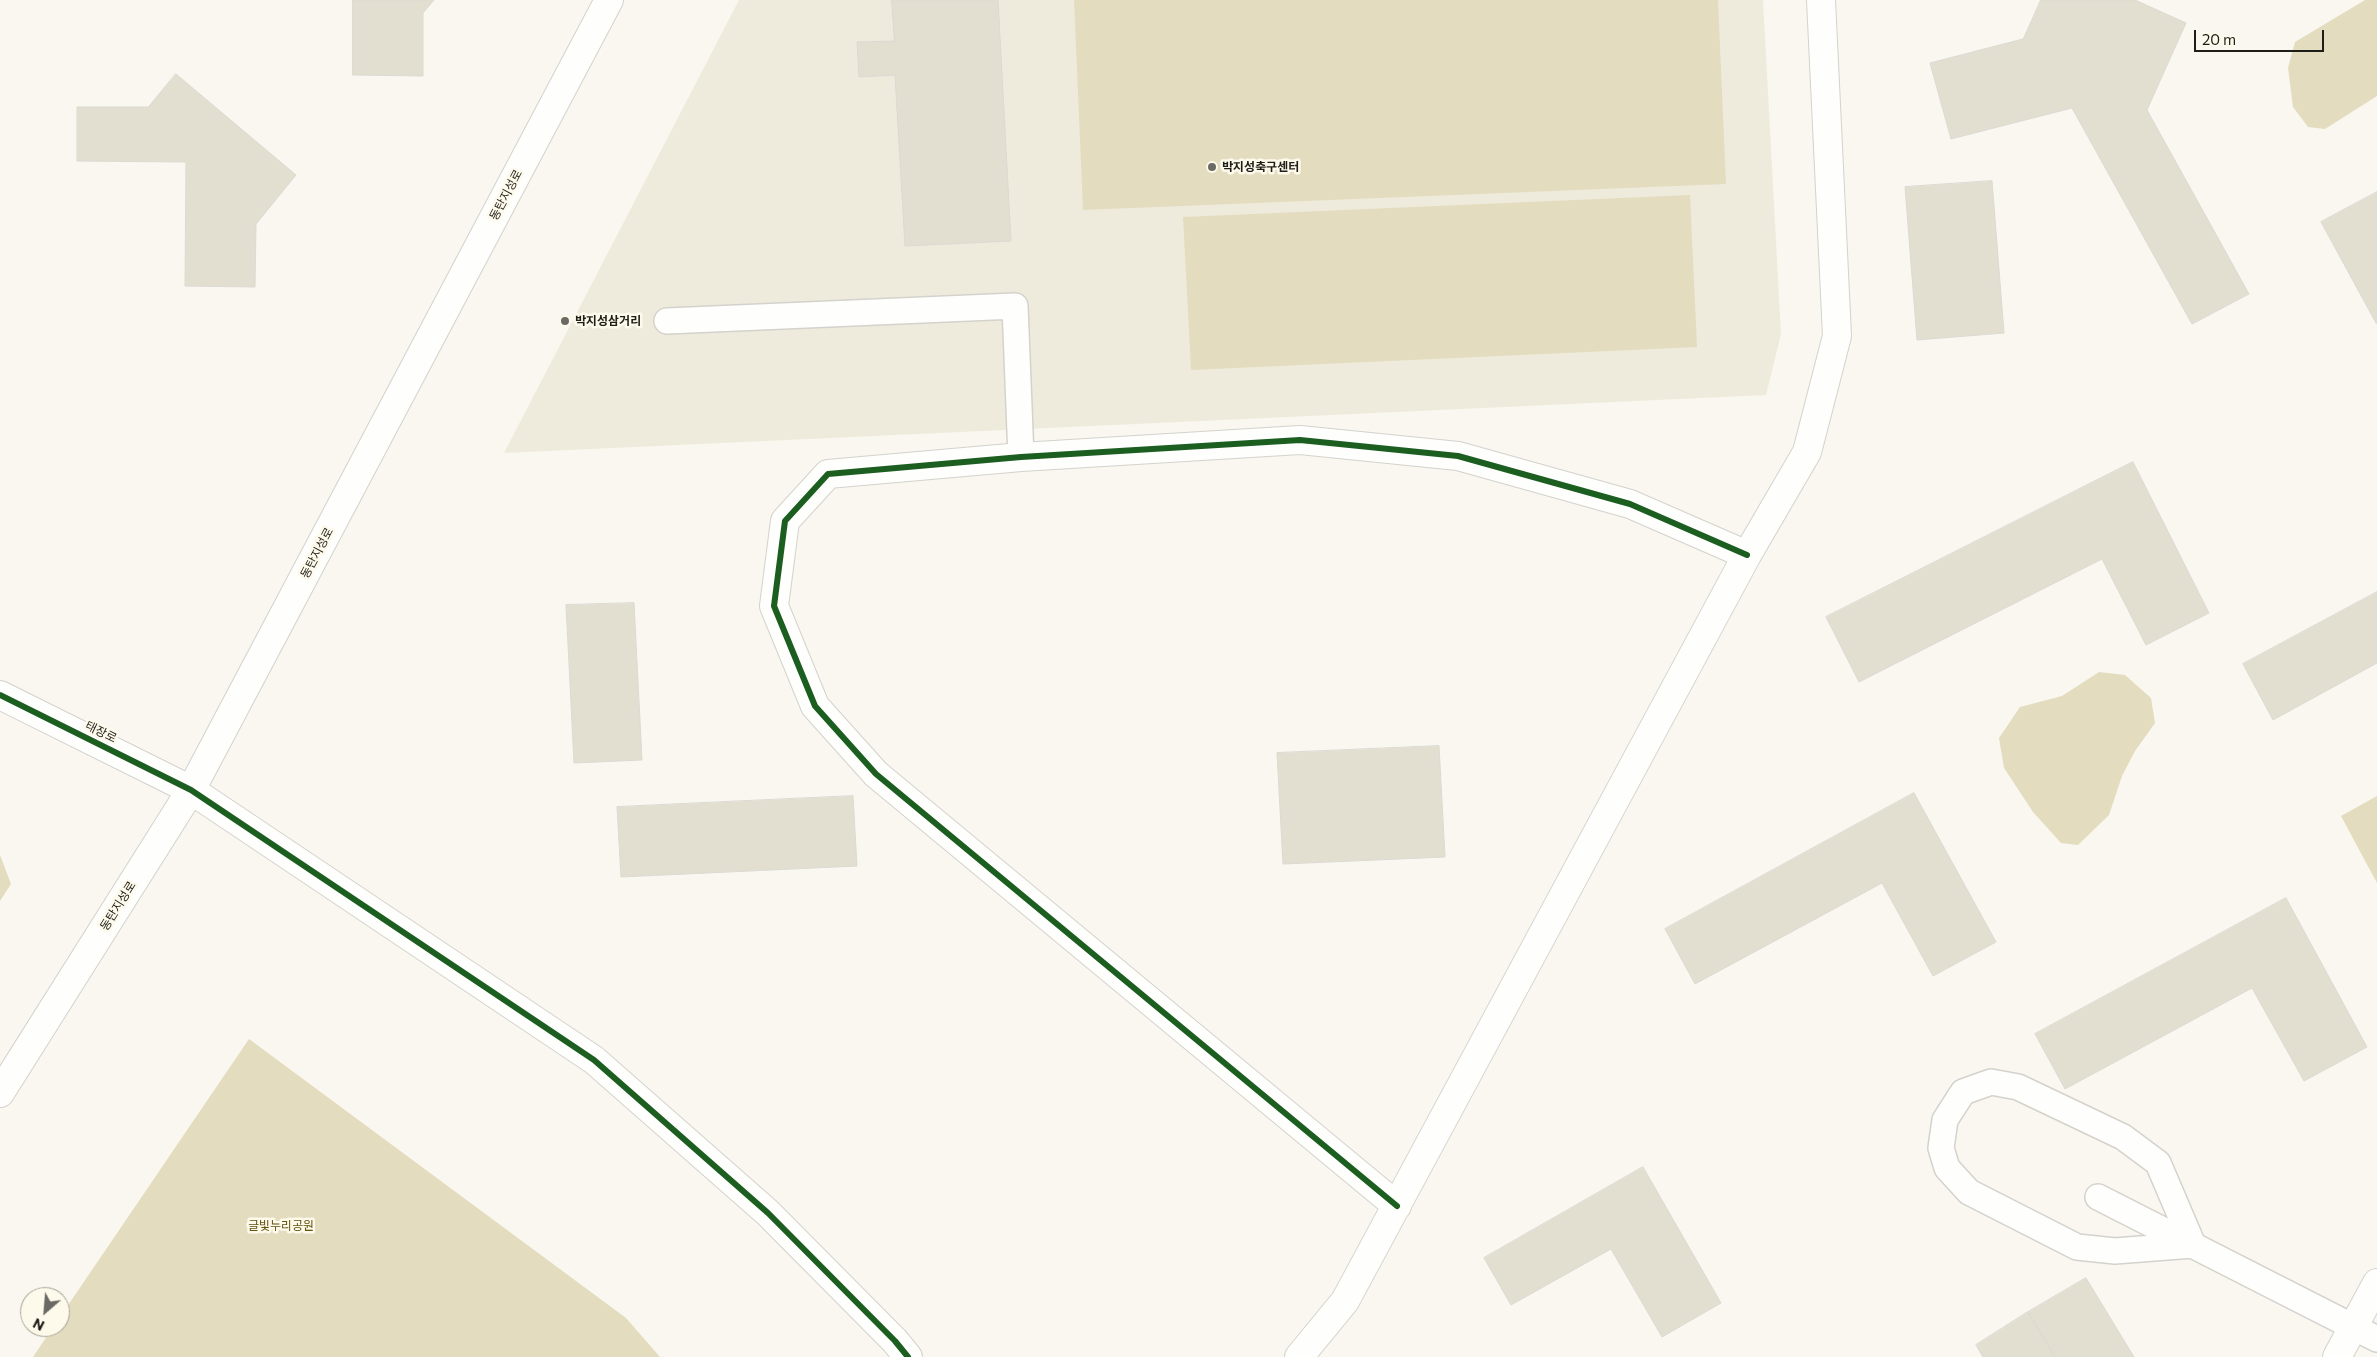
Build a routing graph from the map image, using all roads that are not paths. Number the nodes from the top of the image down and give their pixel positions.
1 (609, 0) edge
2 (1822, 0) edge
3 (667, 320) dead end
4 (1021, 457) junction
5 (1747, 555) junction
6 (0, 695) edge
7 (191, 790) junction
8 (0, 1093) edge
9 (2098, 1197) dead end
10 (1397, 1206) junction
11 (2193, 1245) junction
12 (2377, 1283) edge
13 (2365, 1333) edge
14 (908, 1357) edge
15 (1299, 1357) edge
16 (2337, 1357) edge

1 - 7 street, 동탄지성로
2 - 5 street
3 - 4 lane
4 - 5 street
4 - 10 street
5 - 10 street
6 - 7 street, 태장로
7 - 8 street, 동탄지성로
7 - 14 street, 태장로
9 - 11 lane
10 - 15 street
11 - 11 lane
11 - 13 lane
12 - 13 street
13 - 16 street

